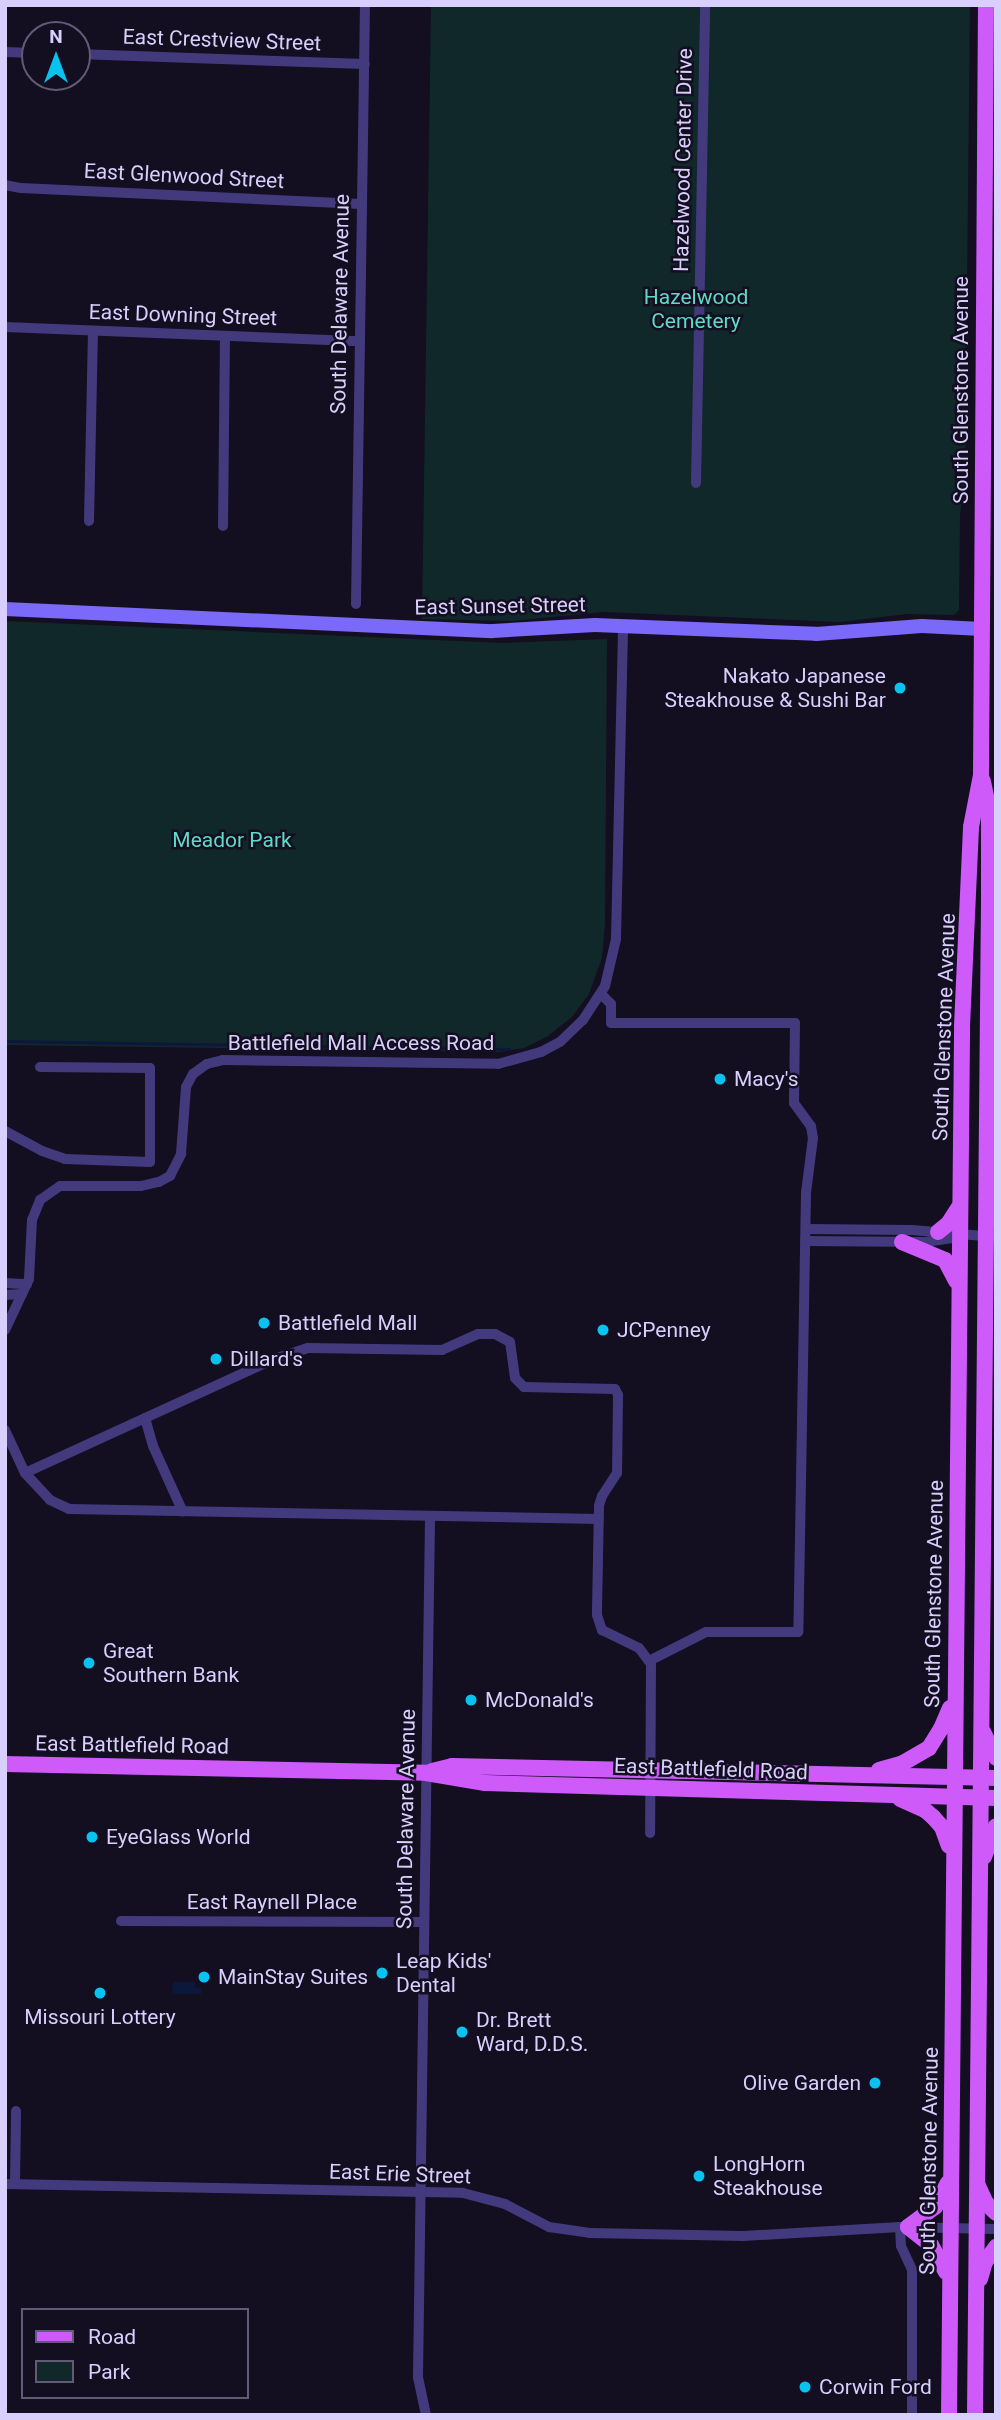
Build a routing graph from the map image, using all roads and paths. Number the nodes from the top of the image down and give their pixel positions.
1 (365, 5) edge
2 (705, 5) edge
3 (986, 5) edge
4 (91, 54) edge
5 (365, 64) junction
6 (990, 142) edge
7 (5, 185) edge
8 (361, 204) junction
9 (989, 288) edge
10 (5, 327) edge
11 (93, 331) junction
12 (226, 336) junction
13 (359, 341) junction
14 (696, 483) dead end
15 (89, 521) dead end
16 (223, 526) dead end
17 (356, 604) dead end
18 (5, 609) edge
19 (623, 626) junction
20 (989, 629) edge
21 (981, 775) junction
22 (601, 994) junction
23 (40, 1067) dead end
24 (5, 1130) edge
25 (986, 1186) junction
26 (959, 1207) junction
27 (996, 1209) edge
28 (806, 1229) junction
29 (938, 1232) junction
30 (959, 1236) junction
31 (991, 1237) edge
32 (805, 1241) junction
33 (902, 1242) junction
34 (996, 1268) edge
35 (5, 1283) edge
36 (24, 1289) junction
37 (959, 1289) junction
38 (5, 1296) edge
39 (985, 1315) junction
40 (6, 1320) edge
41 (145, 1418) junction
42 (5, 1430) edge
43 (25, 1473) junction
44 (183, 1512) junction
45 (430, 1517) junction
46 (599, 1519) junction
47 (650, 1662) junction
48 (954, 1692) junction
49 (981, 1726) junction
50 (996, 1758) edge
51 (5, 1764) edge
52 (426, 1773) junction
53 (861, 1774) junction
54 (953, 1776) junction
55 (988, 1777) edge
56 (651, 1778) junction
57 (887, 1795) junction
58 (953, 1797) junction
59 (988, 1798) edge
60 (996, 1826) edge
61 (650, 1833) dead end
62 (953, 1862) junction
63 (979, 1869) junction
64 (121, 1921) dead end
65 (423, 1922) junction
66 (16, 2111) dead end
67 (950, 2177) junction
68 (976, 2183) junction
69 (10, 2184) edge
70 (420, 2191) junction
71 (996, 2213) edge
72 (904, 2227) junction
73 (950, 2228) junction
74 (976, 2229) junction
75 (996, 2229) edge
76 (996, 2246) edge
77 (949, 2281) junction
78 (975, 2306) junction
79 (426, 2415) edge
80 (912, 2415) edge
81 (948, 2415) edge
82 (975, 2415) edge

1 - 5 street, South Delaware Avenue
2 - 14 street, Hazelwood Center Drive
3 - 6 main road, South Glenstone Avenue
4 - 5 street, East Crestview Street
5 - 8 street, South Delaware Avenue
6 - 9 main road, South Glenstone Avenue
7 - 8 street, East Glenwood Street
8 - 13 street, South Delaware Avenue
9 - 20 main road, South Glenstone Avenue
10 - 11 street, East Downing Street
11 - 12 street, East Downing Street
11 - 15 street
12 - 13 street, East Downing Street
12 - 16 street
13 - 17 street, South Delaware Avenue
18 - 19 main road, East Sunset Street
19 - 20 main road, East Sunset Street
19 - 22 street, Battlefield Mall Access Road
20 - 21 main road, South Glenstone Avenue
21 - 25 main road, South Glenstone Avenue
21 - 26 main road, South Glenstone Avenue
22 - 28 street
22 - 36 street, Battlefield Mall Access Road
23 - 24 street
25 - 27 main road
25 - 31 main road, South Glenstone Avenue
26 - 29 main road
26 - 30 main road, South Glenstone Avenue
28 - 29 street
28 - 32 street
29 - 30 street
30 - 31 street
30 - 33 street
30 - 37 main road, South Glenstone Avenue
31 - 39 main road, South Glenstone Avenue
32 - 33 street
32 - 47 street
33 - 37 main road
34 - 39 main road
35 - 36 street
36 - 38 street
36 - 40 street, Battlefield Mall Access Road
37 - 48 main road, South Glenstone Avenue
39 - 49 main road, South Glenstone Avenue
41 - 43 street
41 - 44 street
41 - 46 street
42 - 43 street
43 - 44 street
44 - 45 street
45 - 46 street
45 - 52 street, South Delaware Avenue
46 - 47 street
47 - 56 street
48 - 53 main road
48 - 54 main road, South Glenstone Avenue
49 - 50 main road
49 - 55 main road, South Glenstone Avenue
51 - 52 main road, East Battlefield Road
52 - 56 main road, East Battlefield Road
52 - 65 street, South Delaware Avenue
53 - 54 main road, East Battlefield Road
53 - 56 main road, East Battlefield Road
54 - 55 main road, East Battlefield Road
54 - 58 main road, South Glenstone Avenue
55 - 59 main road, South Glenstone Avenue
56 - 57 main road, East Battlefield Road
56 - 61 street
57 - 58 main road, East Battlefield Road
57 - 62 main road
58 - 59 main road, East Battlefield Road
58 - 62 main road, South Glenstone Avenue
59 - 63 main road, South Glenstone Avenue
60 - 63 main road
62 - 67 main road, South Glenstone Avenue
63 - 68 main road, South Glenstone Avenue
64 - 65 street, East Raynell Place
65 - 70 street, South Delaware Avenue
66 - 69 street
67 - 72 main road
67 - 73 main road, South Glenstone Avenue
68 - 71 main road
68 - 74 main road, South Glenstone Avenue
69 - 70 street, East Erie Street
70 - 72 street, East Erie Street
70 - 79 street, South Delaware Avenue
72 - 73 street, East Erie Street
72 - 77 main road
72 - 80 street
73 - 74 street, East Erie Street
73 - 77 main road, South Glenstone Avenue
74 - 75 street, East Erie Street
74 - 78 main road, South Glenstone Avenue
76 - 78 main road
77 - 81 main road, South Glenstone Avenue
78 - 82 main road, South Glenstone Avenue

